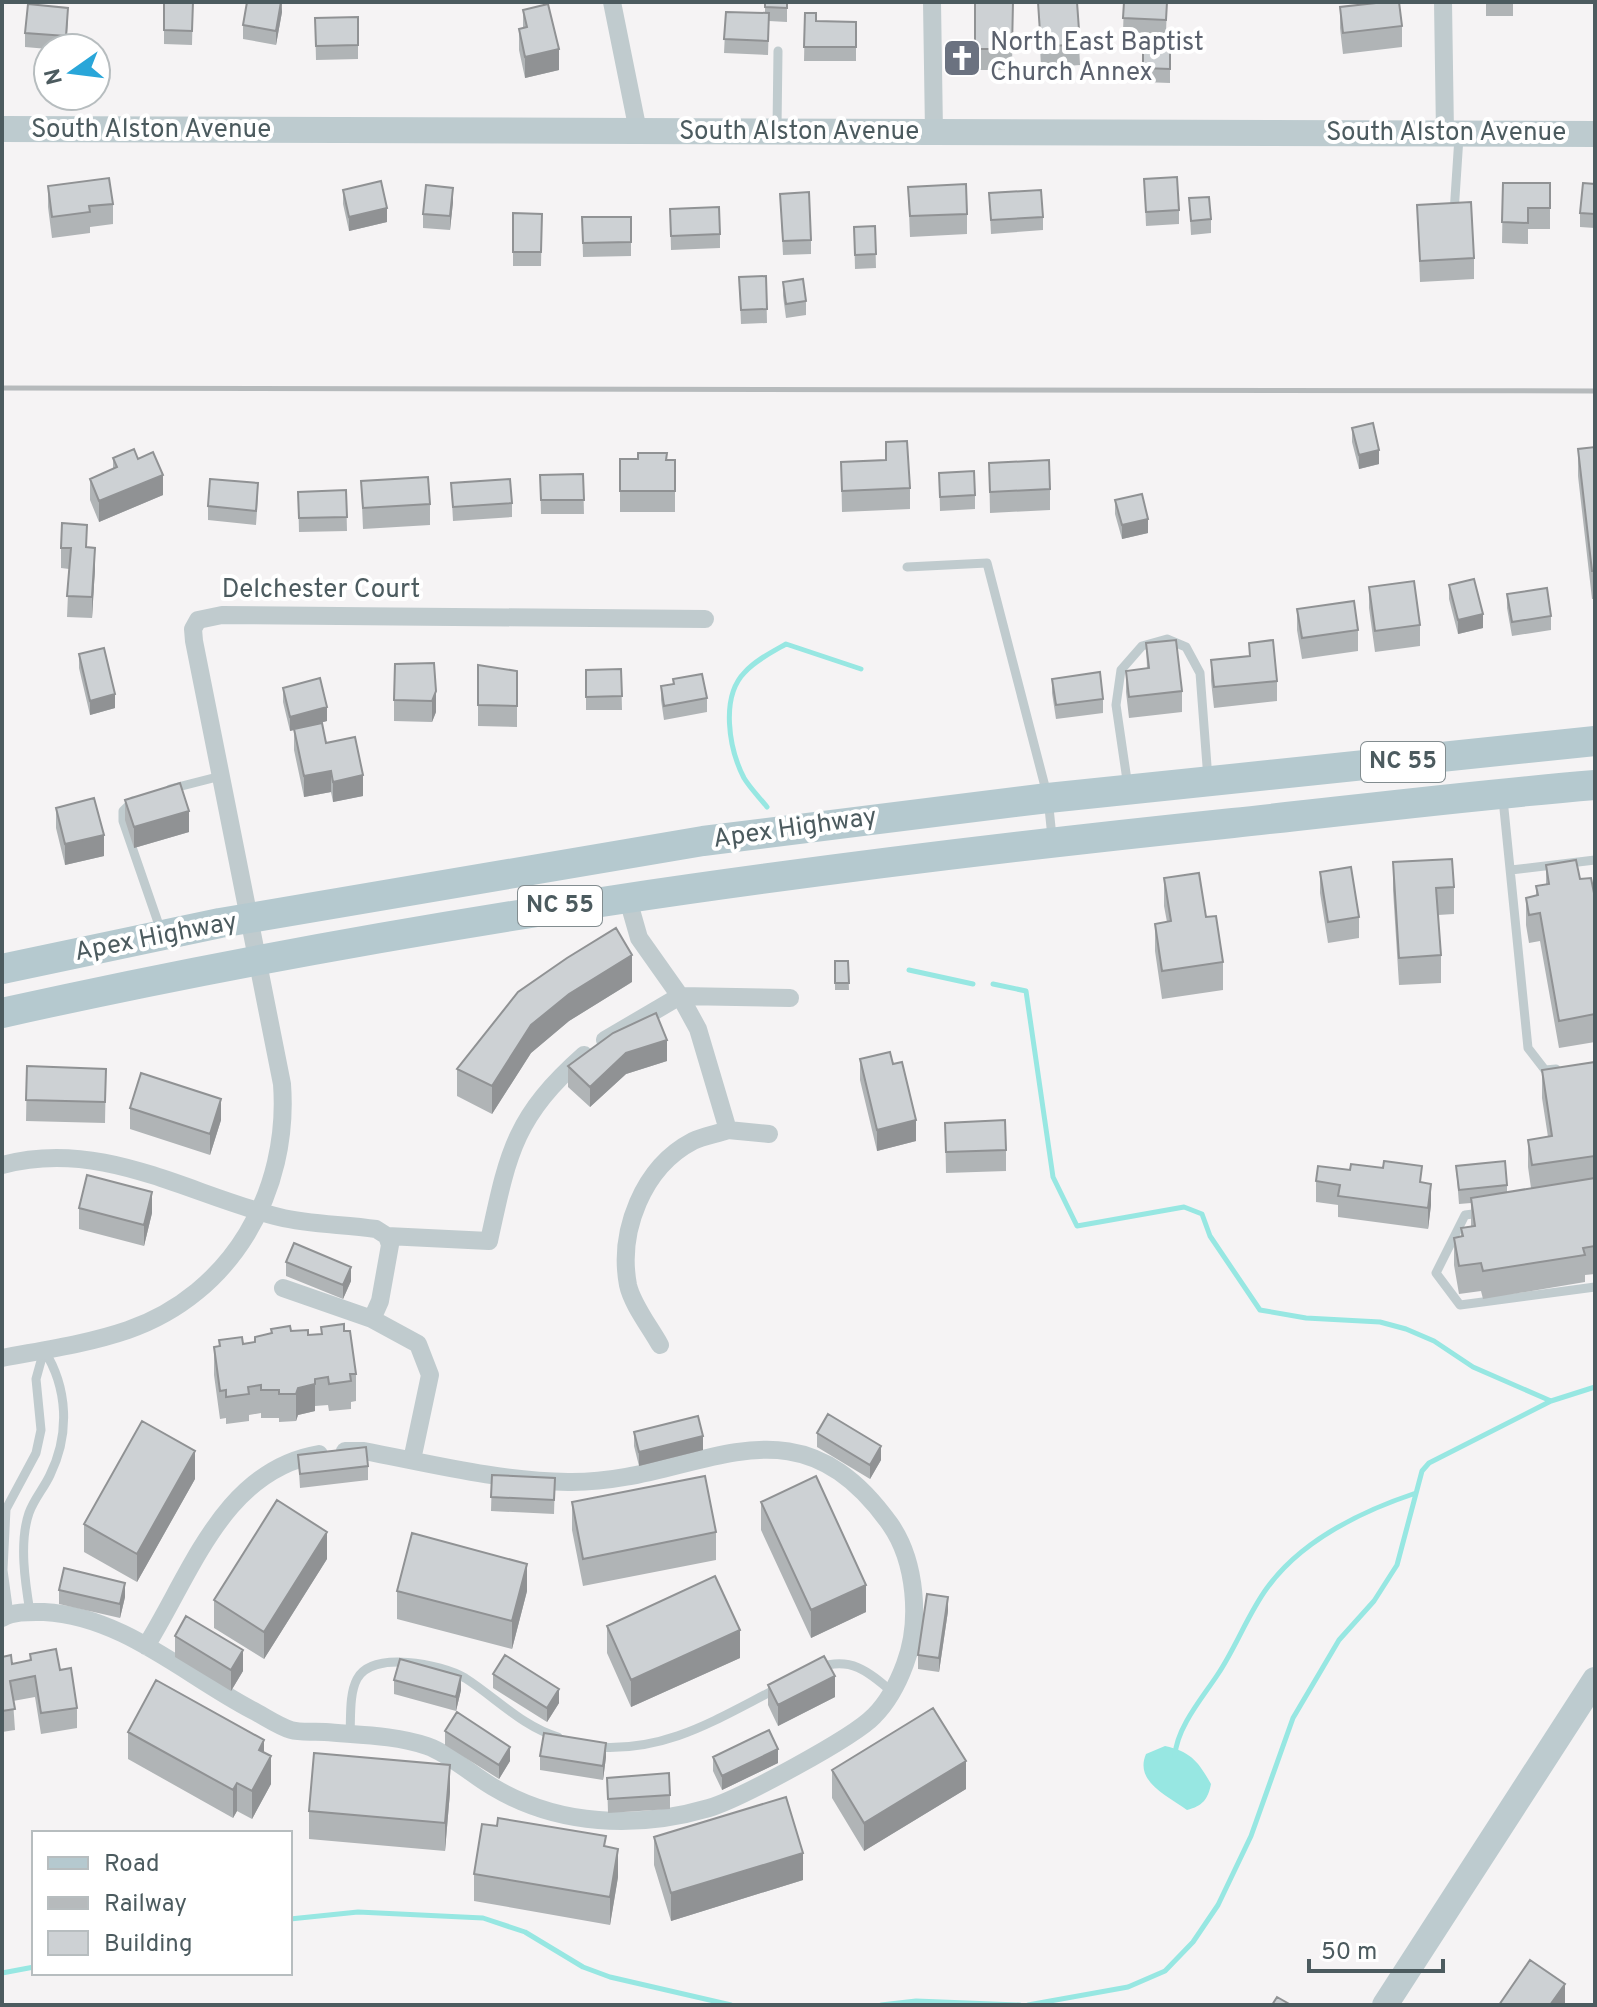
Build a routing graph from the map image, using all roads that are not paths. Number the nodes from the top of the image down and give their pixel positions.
1 (612, 2) edge
2 (932, 2) edge
3 (1443, 2) edge
4 (778, 51) dead end
5 (2, 129) edge
6 (638, 131) junction
7 (777, 131) junction
8 (934, 132) junction
9 (1452, 133) junction
10 (1595, 134) edge
11 (1454, 213) edge
12 (907, 567) dead end
13 (705, 619) dead end
14 (1595, 741) edge
15 (222, 776) junction
16 (1209, 782) junction
17 (1595, 785) edge
18 (1128, 790) junction
19 (151, 793) edge
20 (1503, 794) junction
21 (137, 797) edge
22 (1048, 798) junction
23 (1053, 841) junction
24 (1595, 860) edge
25 (1511, 870) junction
26 (627, 896) junction
27 (251, 920) junction
28 (162, 935) junction
29 (259, 959) junction
30 (2, 969) edge
31 (680, 996) junction
32 (790, 998) dead end
33 (2, 1013) edge
34 (1570, 1068) edge
35 (728, 1130) junction
36 (769, 1134) dead end
37 (2, 1165) edge
38 (1494, 1210) edge
39 (258, 1212) junction
40 (387, 1236) junction
41 (1595, 1287) edge
42 (283, 1288) dead end
43 (372, 1319) junction
44 (660, 1345) dead end
45 (44, 1350) junction
46 (2, 1358) edge
47 (412, 1460) junction
48 (30, 1612) junction
49 (6, 1616) edge
50 (146, 1646) junction
51 (804, 1675) edge
52 (1595, 1680) edge
53 (790, 1682) edge
54 (892, 1692) junction
55 (350, 1734) junction
56 (564, 1739) edge
57 (578, 1743) edge
58 (1385, 2005) edge

1 - 6 street
2 - 8 street
3 - 9 street
4 - 7 lane
5 - 6 street, South Alston Avenue
6 - 7 street, South Alston Avenue
7 - 8 street, South Alston Avenue
8 - 9 street, South Alston Avenue
9 - 10 street, South Alston Avenue
9 - 11 lane
12 - 22 lane
13 - 15 street, Delchester Court
14 - 16 main road, Apex Highway / NC 55
15 - 19 lane
15 - 27 street, Delchester Court
16 - 18 main road, Apex Highway / NC 55
16 - 18 lane
17 - 20 main road, Apex Highway / NC 55
18 - 22 main road, Apex Highway / NC 55
20 - 23 main road, Apex Highway / NC 55
20 - 25 lane
21 - 28 lane
22 - 23 lane
22 - 27 main road, Apex Highway / NC 55
23 - 26 main road, Apex Highway / NC 55
24 - 25 lane
25 - 34 lane
26 - 29 main road, Apex Highway / NC 55
26 - 31 street
27 - 28 main road, Apex Highway / NC 55
27 - 29 street, Delchester Court
28 - 30 main road, Apex Highway / NC 55
29 - 33 main road, Apex Highway / NC 55
29 - 39 street, Delchester Court
31 - 32 street
31 - 35 street
31 - 40 street
35 - 36 street
35 - 44 street
37 - 39 street
38 - 41 lane
39 - 40 street
39 - 45 street, Delchester Court
40 - 43 street
42 - 43 street
43 - 47 street
45 - 46 street, Delchester Court
45 - 48 lane
45 - 49 lane
47 - 50 street
47 - 54 street
48 - 49 street
48 - 50 street
50 - 55 street
51 - 54 lane
52 - 58 street
53 - 57 lane
54 - 55 street
55 - 56 lane

